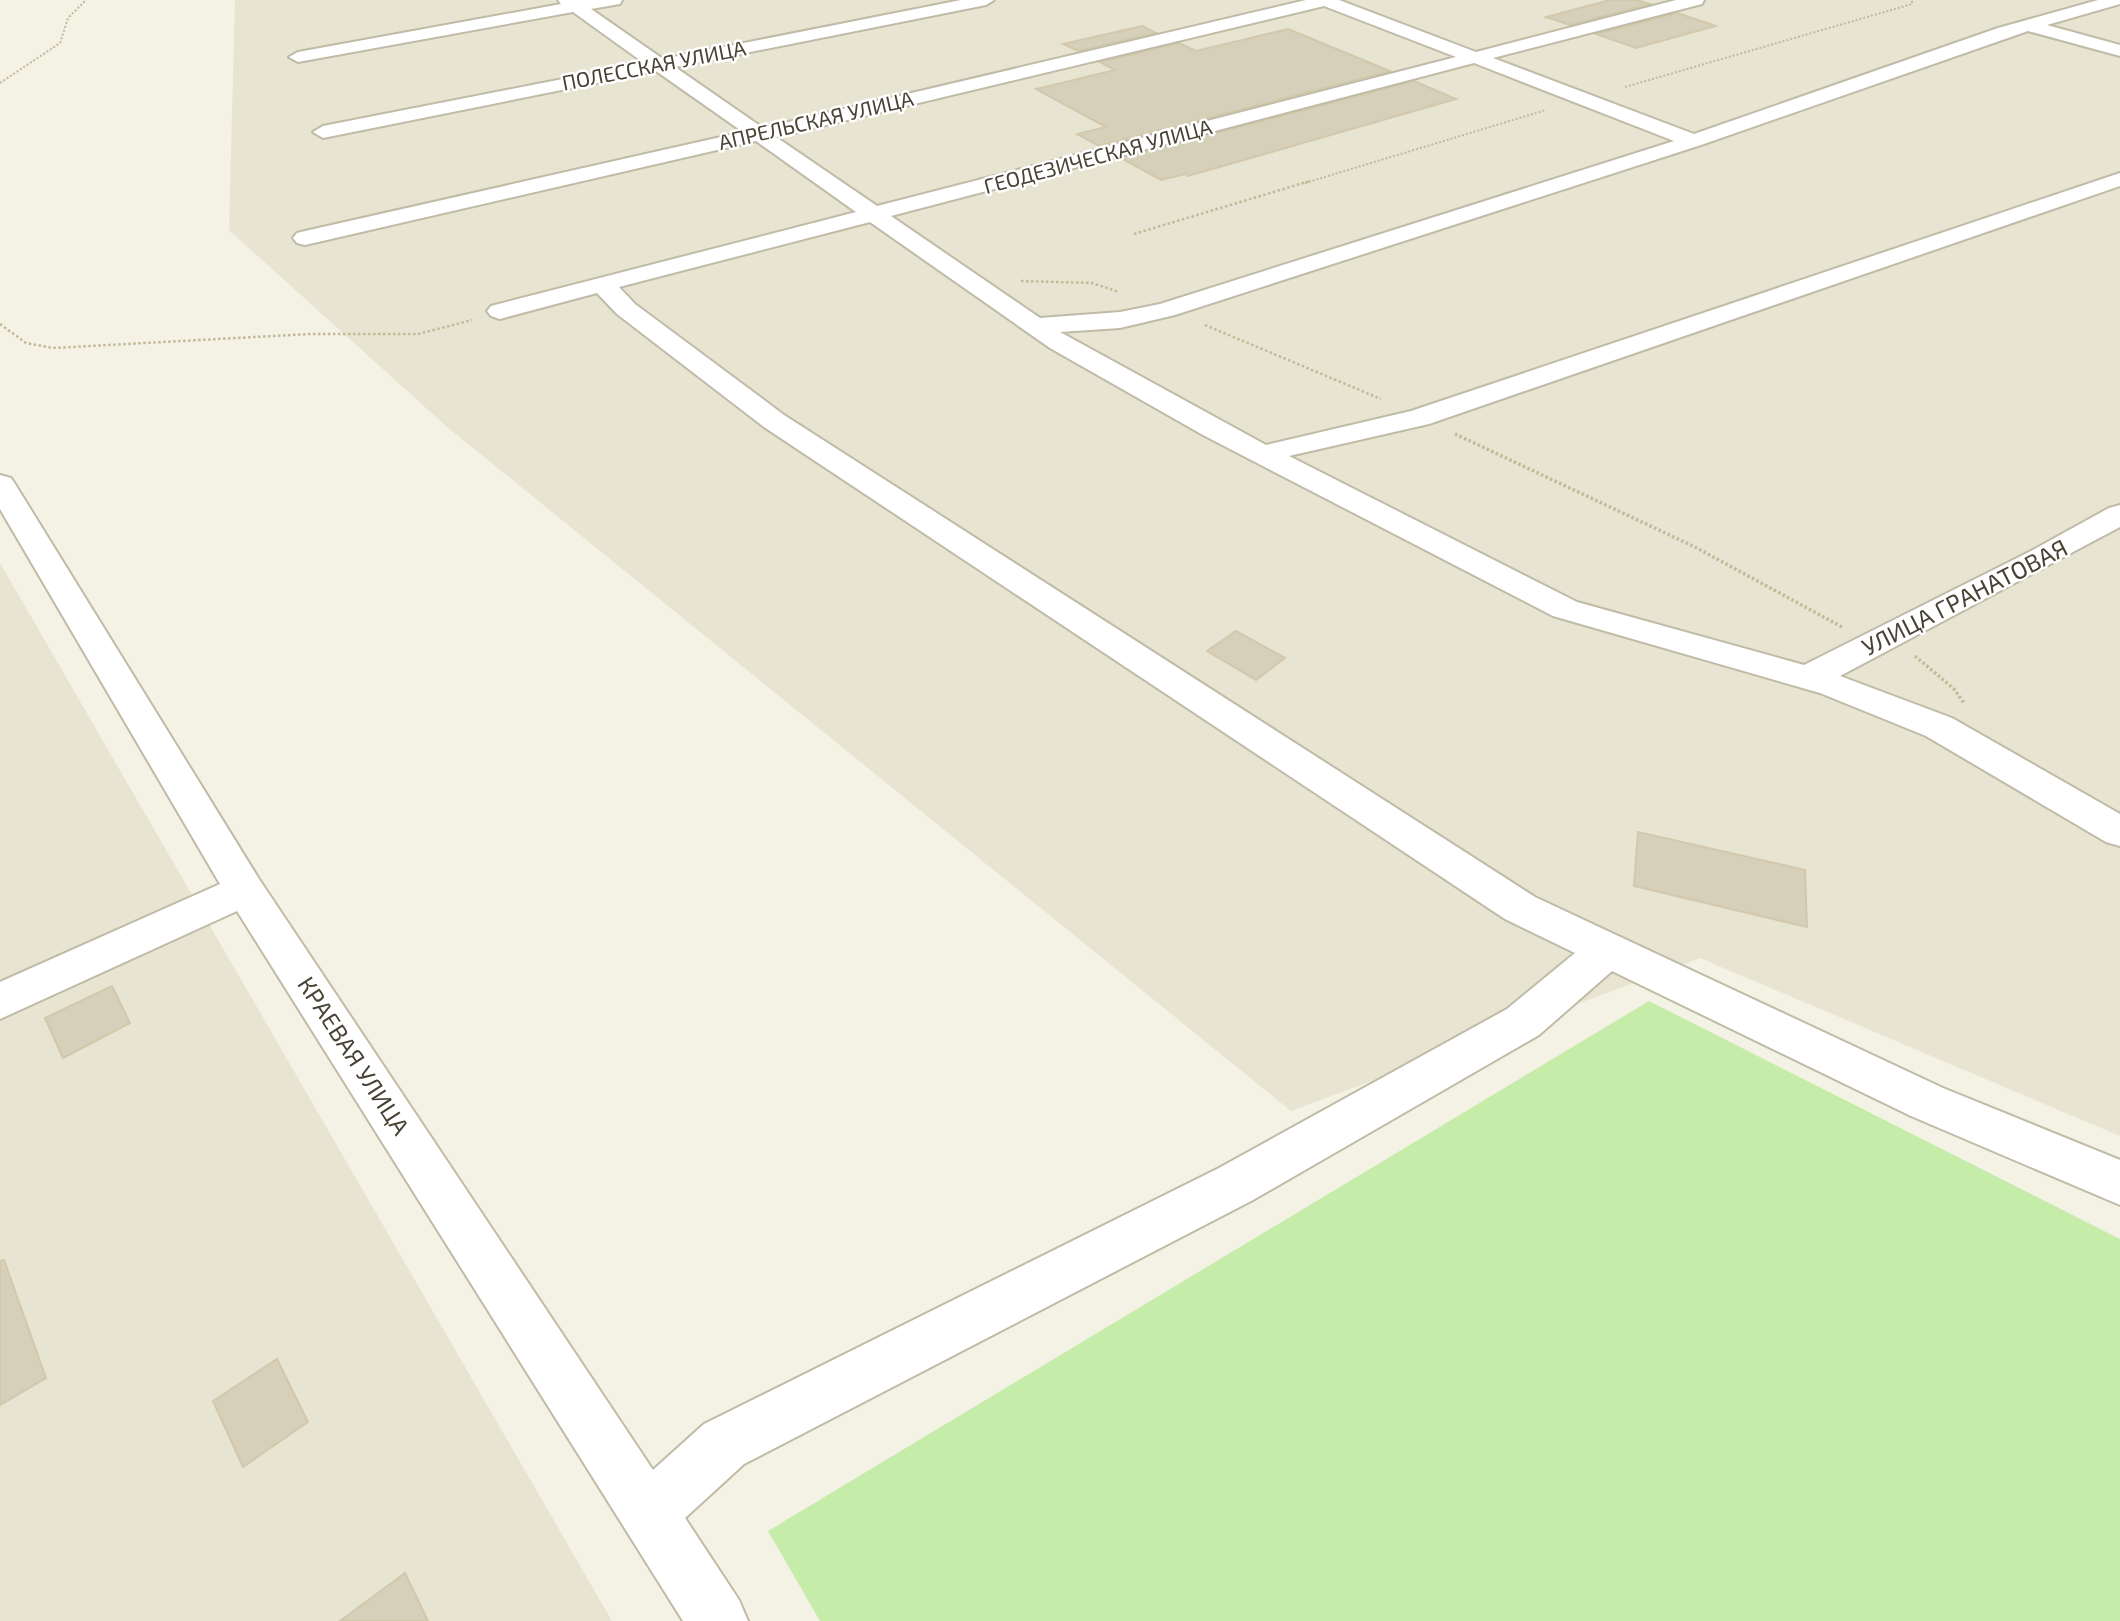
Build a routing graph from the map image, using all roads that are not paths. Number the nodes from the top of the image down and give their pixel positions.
1 (614, 0) edge
2 (986, 0) edge
3 (1325, 0) edge
4 (1696, 0) edge
5 (2116, 0) edge
6 (570, 4) edge
7 (2028, 25) junction
8 (2120, 51) edge
9 (298, 57) dead end
10 (1476, 57) junction
11 (657, 66) junction
12 (323, 132) dead end
13 (757, 135) junction
14 (1694, 141) junction
15 (2120, 179) edge
16 (872, 216) junction
17 (305, 238) dead end
18 (603, 285) junction
19 (499, 311) road end
20 (1033, 326) junction
21 (1262, 454) junction
22 (0, 484) edge
23 (2120, 514) edge
24 (1807, 678) junction
25 (2120, 832) edge
26 (245, 890) junction
27 (1608, 949) junction
28 (0, 1001) edge
29 (2120, 1183) edge
30 (647, 1513) junction
31 (718, 1621) edge

1 - 6 street
2 - 11 street, ПОЛЕССКАЯ УЛИЦА
3 - 10 street
3 - 13 street, АПРЕЛЬСКАЯ УЛИЦА
4 - 10 street, ГЕОДЕЗИЧЕСКАЯ УЛИЦА
5 - 7 street
6 - 9 street
6 - 11 street
7 - 8 street
7 - 14 street
10 - 14 street
10 - 16 street, ГЕОДЕЗИЧЕСКАЯ УЛИЦА
11 - 12 street, ПОЛЕССКАЯ УЛИЦА
11 - 13 street
13 - 16 street
13 - 17 street, АПРЕЛЬСКАЯ УЛИЦА
14 - 20 street
15 - 21 street
16 - 18 street, ГЕОДЕЗИЧЕСКАЯ УЛИЦА
16 - 20 street
18 - 19 street, ГЕОДЕЗИЧЕСКАЯ УЛИЦА
18 - 27 street
20 - 21 street
21 - 24 street
22 - 26 street, КРАЕВАЯ УЛИЦА
23 - 24 street, УЛИЦА ГРАНАТОВАЯ
24 - 25 street
26 - 28 street
26 - 30 street, КРАЕВАЯ УЛИЦА
27 - 29 street
27 - 30 street
30 - 31 street, КРАЕВАЯ УЛИЦА

